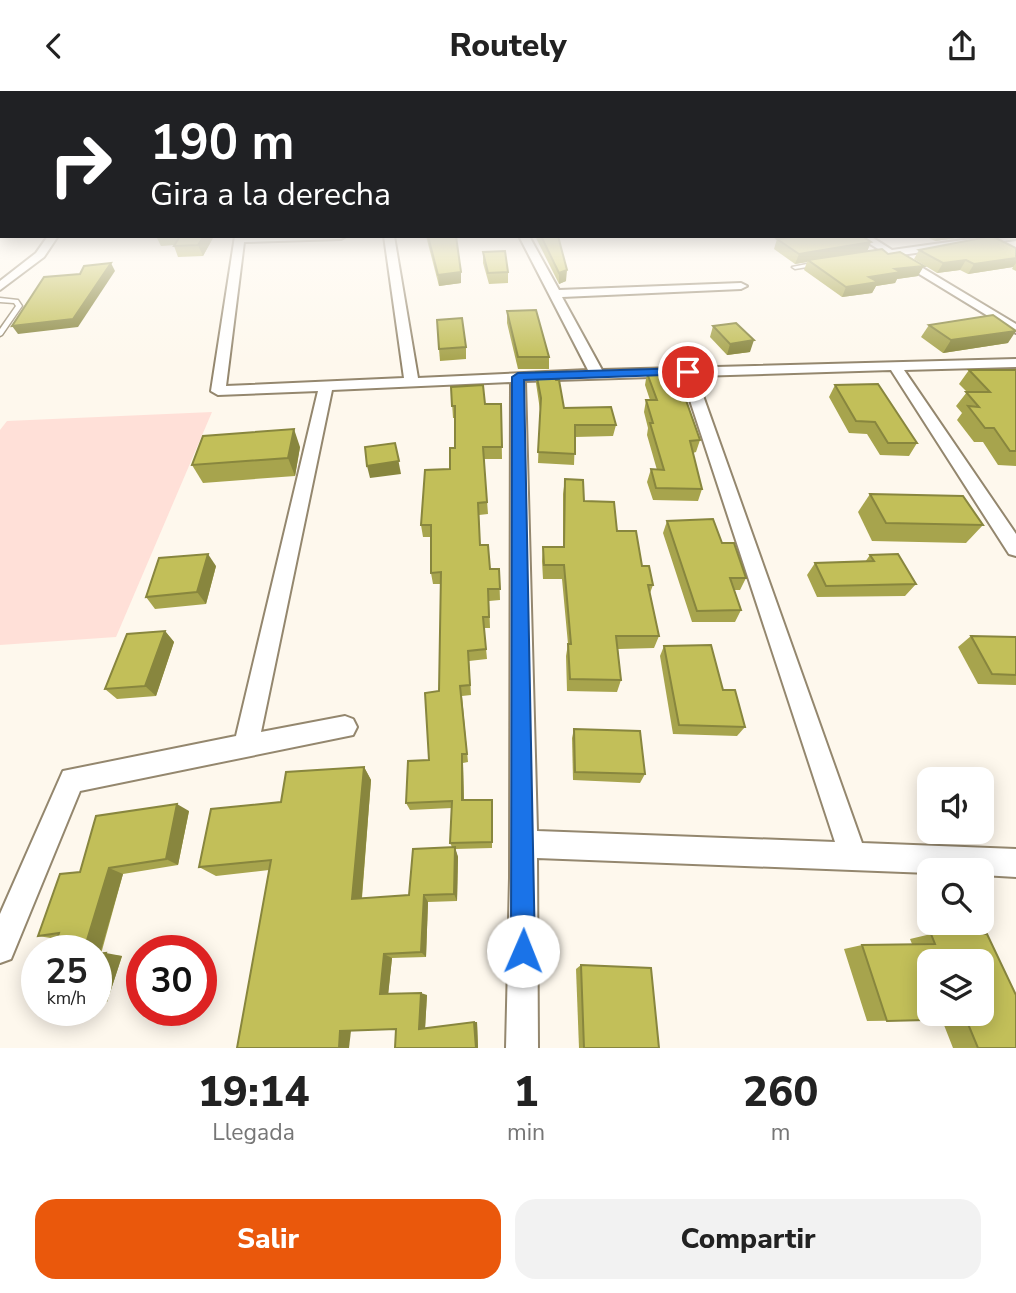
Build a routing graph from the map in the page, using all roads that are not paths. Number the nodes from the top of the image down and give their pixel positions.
1 (18, 273) edge
2 (234, 273) edge
3 (395, 273) edge
4 (544, 273) edge
5 (923, 273) edge
6 (741, 286) dead end
7 (0, 287) edge
8 (555, 294) junction
9 (0, 300) edge
10 (1016, 329) edge
11 (0, 334) edge
12 (1016, 363) edge
13 (896, 368) junction
14 (688, 372) junction
15 (597, 374) junction
16 (518, 377) junction
17 (412, 381) junction
18 (326, 387) junction
19 (1016, 549) edge
20 (345, 727) dead end
21 (246, 745) junction
22 (523, 844) junction
23 (853, 856) junction
24 (1016, 863) edge
25 (0, 948) edge
26 (522, 1048) edge

1 - 7 street
2 - 18 street
3 - 17 street
4 - 8 street
5 - 10 street
6 - 8 street
8 - 15 street
9 - 11 lane
12 - 13 street
13 - 14 street
13 - 19 street
14 - 15 street
14 - 23 street
15 - 16 street
16 - 17 street
16 - 22 street
17 - 18 street
18 - 21 street
20 - 21 street
21 - 25 street
22 - 23 street
22 - 26 street
23 - 24 street

